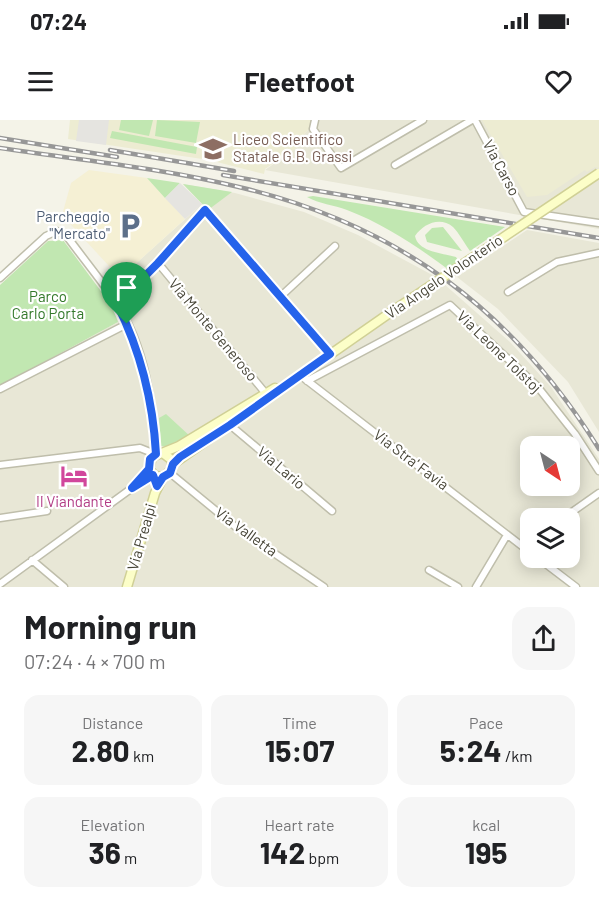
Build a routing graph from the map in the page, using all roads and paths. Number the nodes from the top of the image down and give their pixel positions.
1 (315, 120) edge
2 (423, 120) edge
3 (474, 120) edge
4 (395, 165) dead end
5 (599, 173) edge
6 (599, 223) edge
7 (335, 246) dead end
8 (599, 253) edge
9 (158, 263) junction
10 (0, 278) edge
11 (508, 292) dead end
12 (280, 297) junction
13 (117, 304) junction
14 (127, 324) junction
15 (330, 354) junction
16 (303, 378) junction
17 (0, 388) edge
18 (267, 395) junction
19 (230, 425) junction
20 (157, 455) junction
21 (0, 465) edge
22 (599, 471) edge
23 (160, 472) junction
24 (132, 488) joint
25 (599, 493) edge
26 (578, 508) edge
27 (47, 511) dead end
28 (332, 511) dead end
29 (0, 518) edge
30 (507, 535) junction
31 (520, 544) edge
32 (32, 560) junction
33 (551, 568) edge
34 (429, 570) dead end
35 (0, 584) edge
36 (64, 587) edge
37 (127, 587) edge
38 (324, 587) edge
39 (458, 587) edge
40 (476, 587) edge
41 (576, 587) edge

1 - 2 street
3 - 4 street
3 - 6 street, Via Carso
5 - 15 street, Via Angelo Volonterio, bridge
7 - 12 street
8 - 11 street
9 - 12 street
9 - 13 street
9 - 18 street, Via Monte Generoso
10 - 13 street
12 - 15 street
13 - 14 street
14 - 17 street
14 - 20 street
15 - 16 street, Via Angelo Volonterio
16 - 18 street, Via Angelo Volonterio
16 - 22 street, Via Leone Tolstoj
16 - 30 street, Via Stra' Favia
18 - 19 street, Via Angelo Volonterio
18 - 20 street, Via Angelo Volonterio
19 - 23 street, Via Angelo Volonterio
19 - 28 street, Via Lario
20 - 21 street
20 - 23 street
20 - 23 street
23 - 24 street, Via Angelo Volonterio
23 - 37 street, Via Prealpi
23 - 38 street, Via Valletta
24 - 32 street, Via Angelo Volonterio
25 - 26 street
27 - 29 street
30 - 31 street, Via Stra' Favia
30 - 40 street
32 - 35 street, Via Angelo Volonterio
32 - 36 street
33 - 41 street
34 - 39 street

